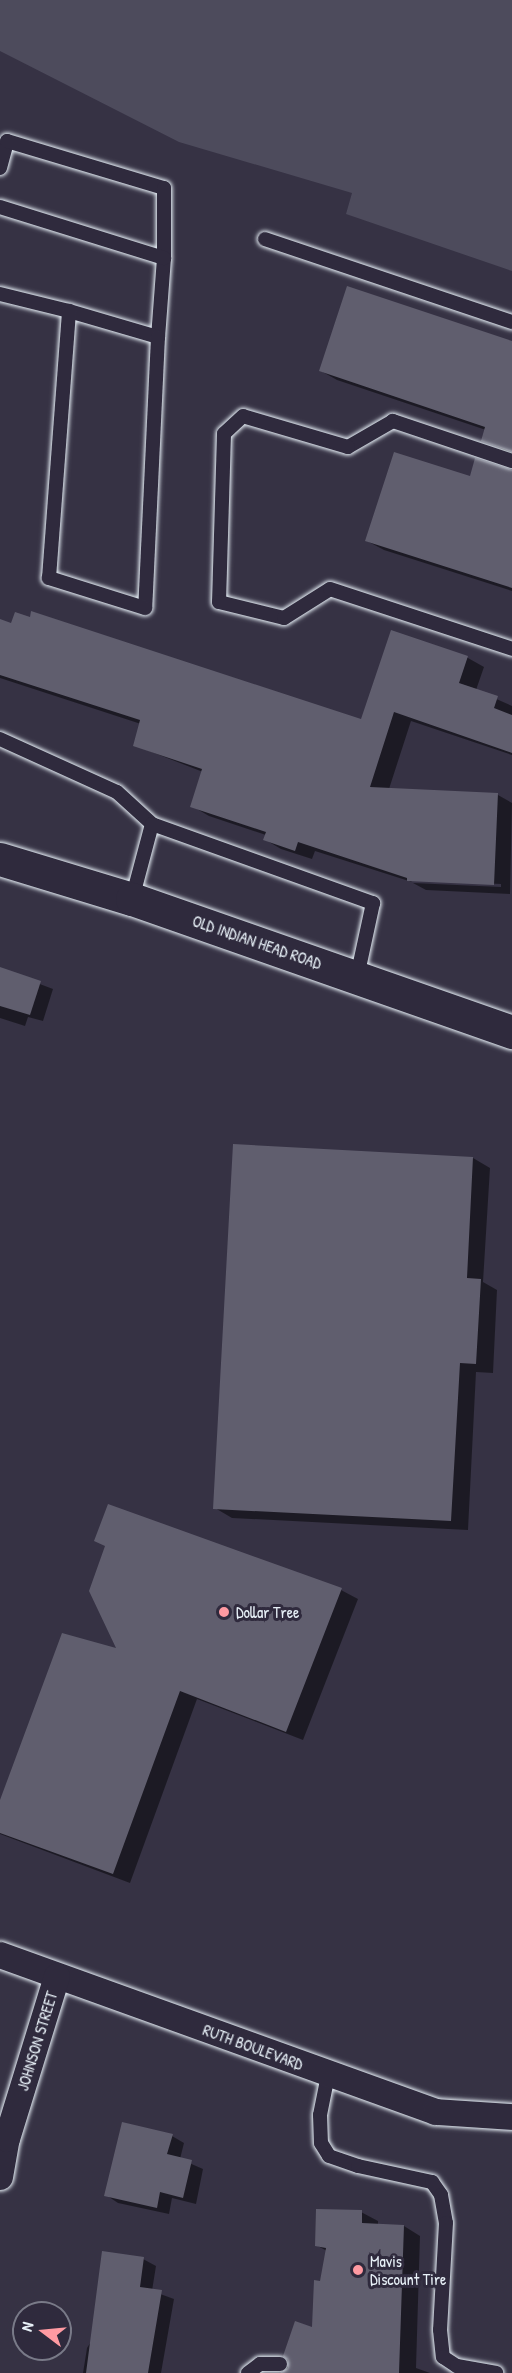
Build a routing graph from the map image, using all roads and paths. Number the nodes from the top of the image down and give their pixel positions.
1 (0, 168) edge
2 (0, 207) edge
3 (265, 239) dead end
4 (164, 258) junction
5 (0, 294) edge
6 (69, 311) junction
7 (512, 322) edge
8 (158, 337) junction
9 (512, 461) edge
10 (512, 649) edge
11 (0, 739) edge
12 (152, 824) junction
13 (0, 859) edge
14 (132, 898) junction
15 (357, 977) junction
16 (512, 1032) edge
17 (0, 1955) edge
18 (57, 1976) junction
19 (328, 2075) junction
20 (512, 2117) edge
21 (0, 2177) edge
22 (280, 2364) dead end
23 (248, 2373) edge
24 (496, 2373) edge

1 - 4 lane
2 - 4 lane
3 - 7 lane
4 - 8 lane
5 - 6 lane
6 - 8 lane
6 - 8 lane
9 - 10 lane
11 - 12 lane
12 - 14 lane
12 - 15 lane
13 - 14 street, OLD INDIAN HEAD ROAD
14 - 15 street, OLD INDIAN HEAD ROAD
15 - 16 street, OLD INDIAN HEAD ROAD
17 - 18 street, RUTH BOULEVARD
18 - 19 street, RUTH BOULEVARD
18 - 21 street, JOHNSON STREET
19 - 20 street, RUTH BOULEVARD
19 - 24 lane
22 - 23 lane

